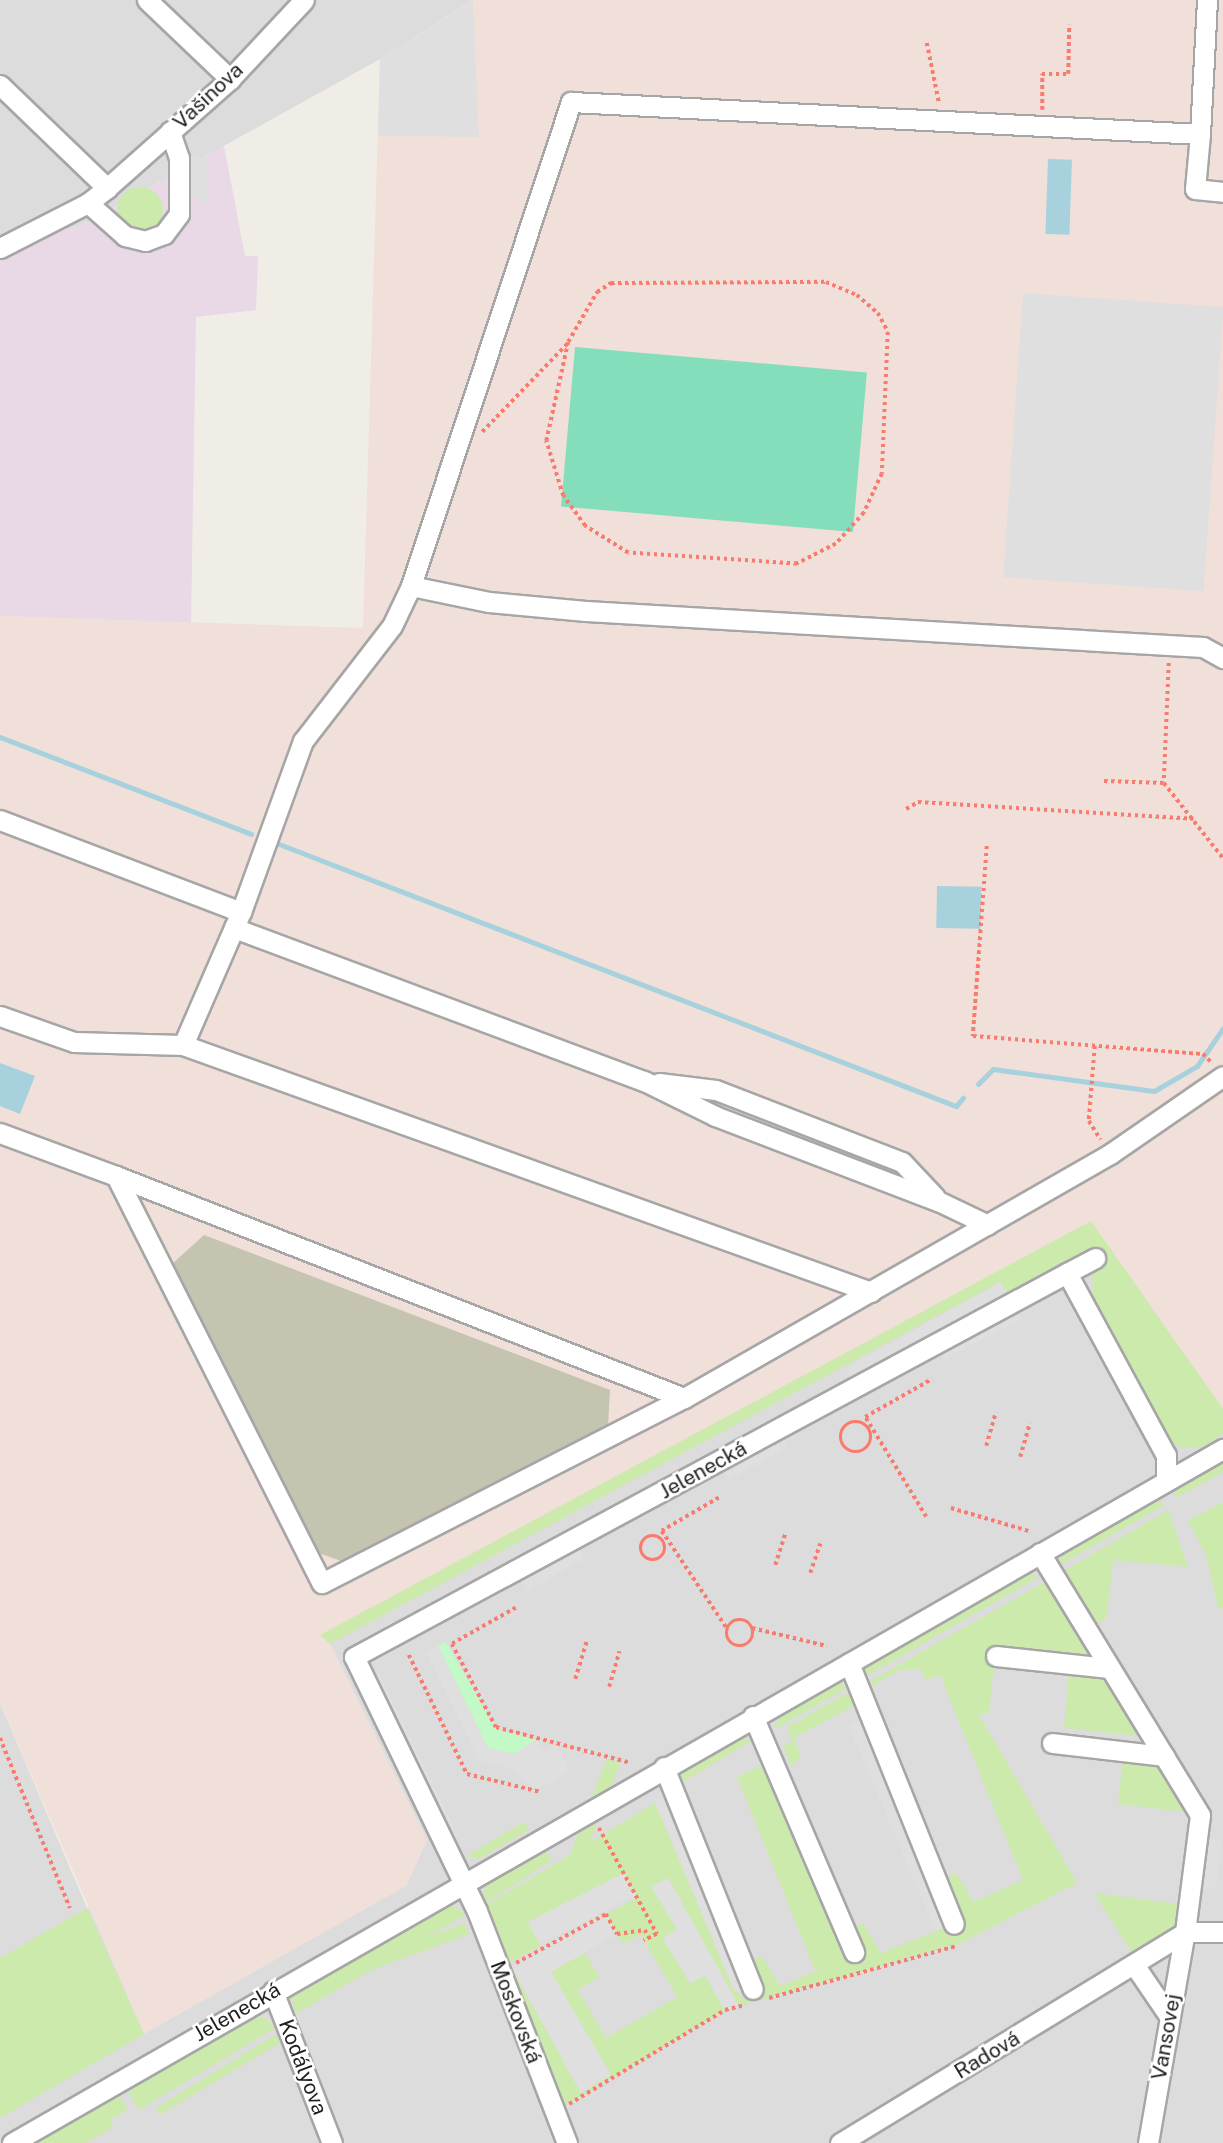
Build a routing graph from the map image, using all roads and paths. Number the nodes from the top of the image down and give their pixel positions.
1 (147, 0) edge
2 (304, 0) edge
3 (1207, 0) edge
4 (1069, 25) dead end
5 (928, 43) dead end
6 (230, 79) junction
7 (0, 85) edge
8 (942, 118) junction
9 (1041, 123) junction
10 (170, 132) junction
11 (1200, 134) junction
12 (107, 188) junction
13 (1223, 192) edge
14 (88, 203) junction
15 (0, 248) edge
16 (568, 342) junction
17 (455, 460) junction
18 (411, 586) junction
19 (1170, 646) junction
20 (1223, 658) edge
21 (1104, 781) dead end
22 (1164, 783) junction
23 (906, 809) dead end
24 (1192, 819) junction
25 (0, 820) edge
26 (987, 846) dead end
27 (1223, 858) edge
28 (237, 920) junction
29 (0, 1016) edge
30 (183, 1045) junction
31 (1095, 1046) junction
32 (1205, 1056) dead end
33 (1223, 1076) edge
34 (0, 1133) edge
35 (1110, 1154) junction
36 (116, 1176) junction
37 (988, 1225) junction
38 (1095, 1258) dead end
39 (1067, 1273) junction
40 (871, 1292) junction
41 (932, 1379) dead end
42 (684, 1398) junction
43 (996, 1412) dead end
44 (1030, 1423) dead end
45 (870, 1429) junction
46 (986, 1446) dead end
47 (1223, 1449) edge
48 (1020, 1457) dead end
49 (1166, 1481) junction
50 (719, 1498) dead end
51 (951, 1508) dead end
52 (926, 1517) dead end
53 (1032, 1532) dead end
54 (785, 1534) dead end
55 (664, 1539) junction
56 (820, 1544) dead end
57 (1040, 1553) junction
58 (775, 1565) dead end
59 (810, 1573) dead end
60 (516, 1608) dead end
61 (752, 1628) junction
62 (728, 1630) junction
63 (586, 1642) dead end
64 (827, 1646) dead end
65 (619, 1651) dead end
66 (409, 1655) dead end
67 (996, 1656) dead end
68 (849, 1663) junction
69 (1109, 1668) junction
70 (575, 1679) dead end
71 (609, 1687) dead end
72 (753, 1716) junction
73 (0, 1738) edge
74 (1052, 1743) dead end
75 (1164, 1756) junction
76 (628, 1762) dead end
77 (664, 1767) junction
78 (541, 1792) dead end
79 (589, 1811) junction
80 (463, 1881) junction
81 (70, 1908) dead end
82 (954, 1924) dead end
83 (1185, 1932) junction
84 (1223, 1932) edge
85 (649, 1938) junction
86 (644, 1941) dead end
87 (956, 1946) dead end
88 (853, 1952) dead end
89 (1135, 1966) junction
90 (505, 1967) junction
91 (753, 1989) dead end
92 (273, 1991) junction
93 (1169, 2016) junction
94 (555, 2112) junction
95 (14, 2142) edge
96 (332, 2143) edge
97 (567, 2143) edge
98 (840, 2143) edge
99 (1148, 2143) edge

1 - 6 street
2 - 6 street, Vašinova
3 - 11 street
4 - 9 path
5 - 8 path
6 - 10 street, Vašinova
7 - 12 street
8 - 9 street
8 - 17 street
9 - 11 street
10 - 12 street, Vašinova
10 - 14 street
11 - 13 street
12 - 14 street, Vašinova
14 - 15 street, Vašinova
16 - 16 path
16 - 17 path
17 - 18 street
18 - 19 street
18 - 28 street
19 - 20 street
19 - 22 path
21 - 22 path
22 - 24 path
23 - 24 path
24 - 27 path
25 - 28 street
26 - 31 path
28 - 30 street
28 - 37 street
29 - 30 street
30 - 40 street
31 - 32 path
31 - 35 path
33 - 35 street
34 - 36 street
35 - 37 street
36 - 42 street
36 - 42 street
37 - 40 street
38 - 39 street
39 - 49 street
39 - 80 street, Jelenecká
40 - 42 street
41 - 45 path
43 - 46 path
44 - 48 path
45 - 45 path
45 - 52 path
47 - 49 street, Jelenecká
49 - 57 street, Jelenecká
50 - 55 path
51 - 53 path
54 - 58 path
55 - 55 path
55 - 62 path
56 - 59 path
57 - 68 street, Jelenecká
57 - 69 street
60 - 76 path
61 - 62 path
61 - 62 path
61 - 64 path
63 - 70 path
65 - 71 path
66 - 78 path
67 - 69 street
68 - 72 street, Jelenecká
68 - 82 street
69 - 75 street
72 - 77 street, Jelenecká
72 - 88 street
73 - 81 path
74 - 75 street
75 - 83 street
77 - 79 street, Jelenecká
77 - 91 street
79 - 80 street, Jelenecká
79 - 85 path
80 - 90 street, Moskovská
80 - 92 street, Jelenecká
83 - 84 street
83 - 89 street, Radová
83 - 93 street, Vansovej
85 - 86 path
85 - 90 path
87 - 94 path
89 - 93 street
89 - 98 street, Radová
90 - 94 street, Moskovská
92 - 95 street, Jelenecká
92 - 96 street, Kodályova
93 - 99 street, Vansovej
94 - 97 street, Moskovská

